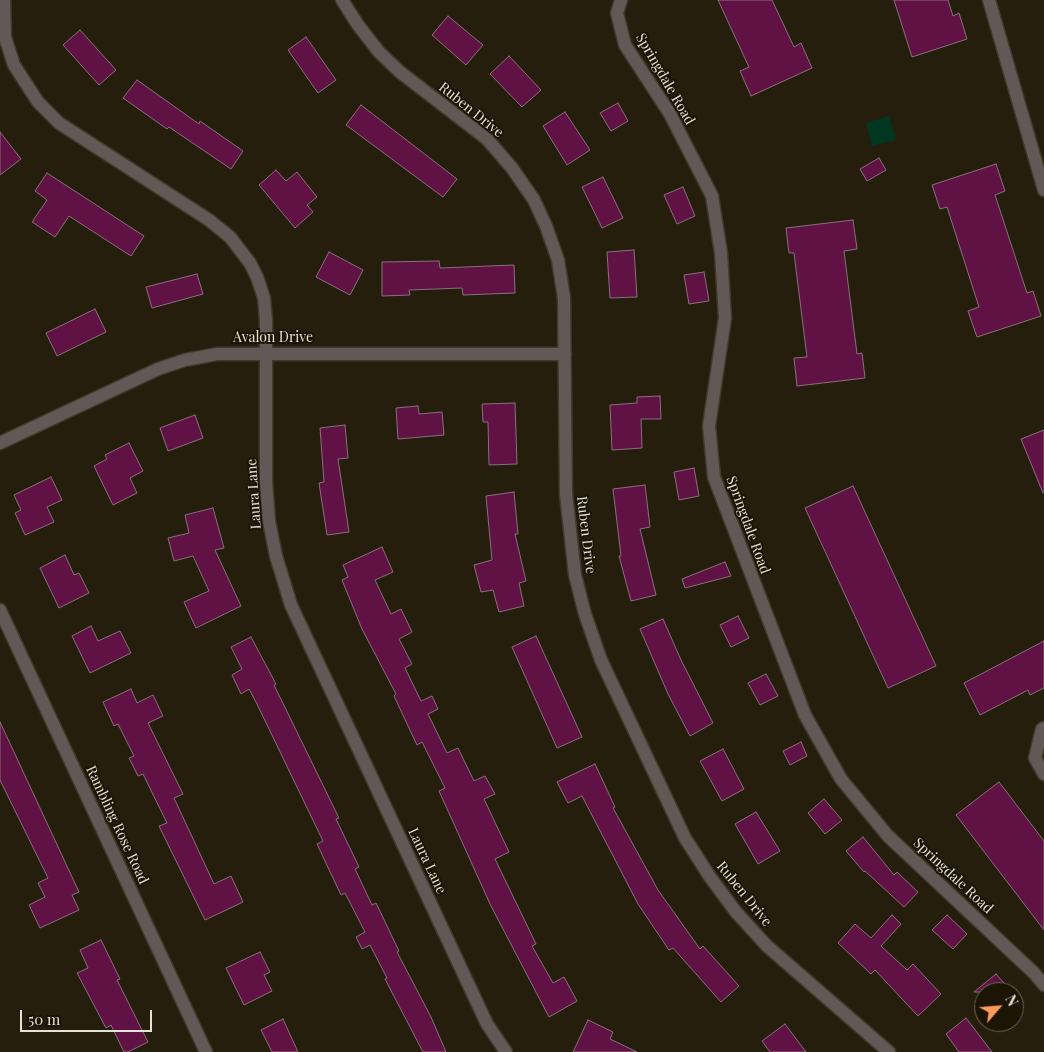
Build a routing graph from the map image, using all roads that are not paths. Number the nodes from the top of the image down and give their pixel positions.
1 (4, 0) edge
2 (342, 0) edge
3 (621, 0) edge
4 (989, 0) edge
5 (1044, 190) edge
6 (267, 353) junction
7 (565, 354) junction
8 (0, 443) edge
9 (0, 610) edge
10 (1044, 728) edge
11 (1044, 774) edge
12 (1044, 984) edge
13 (874, 1047) edge
14 (206, 1052) edge
15 (506, 1052) edge
16 (889, 1052) edge

1 - 6 street, Laura Lane
2 - 7 street, Ruben Drive
3 - 12 street, Springdale Road
4 - 5 street
6 - 7 street, Avalon Drive
6 - 8 street, Avalon Drive
6 - 15 street, Laura Lane
7 - 13 street, Ruben Drive
9 - 14 street, Rambling Rose Road
10 - 11 street
13 - 16 street, Ruben Drive

